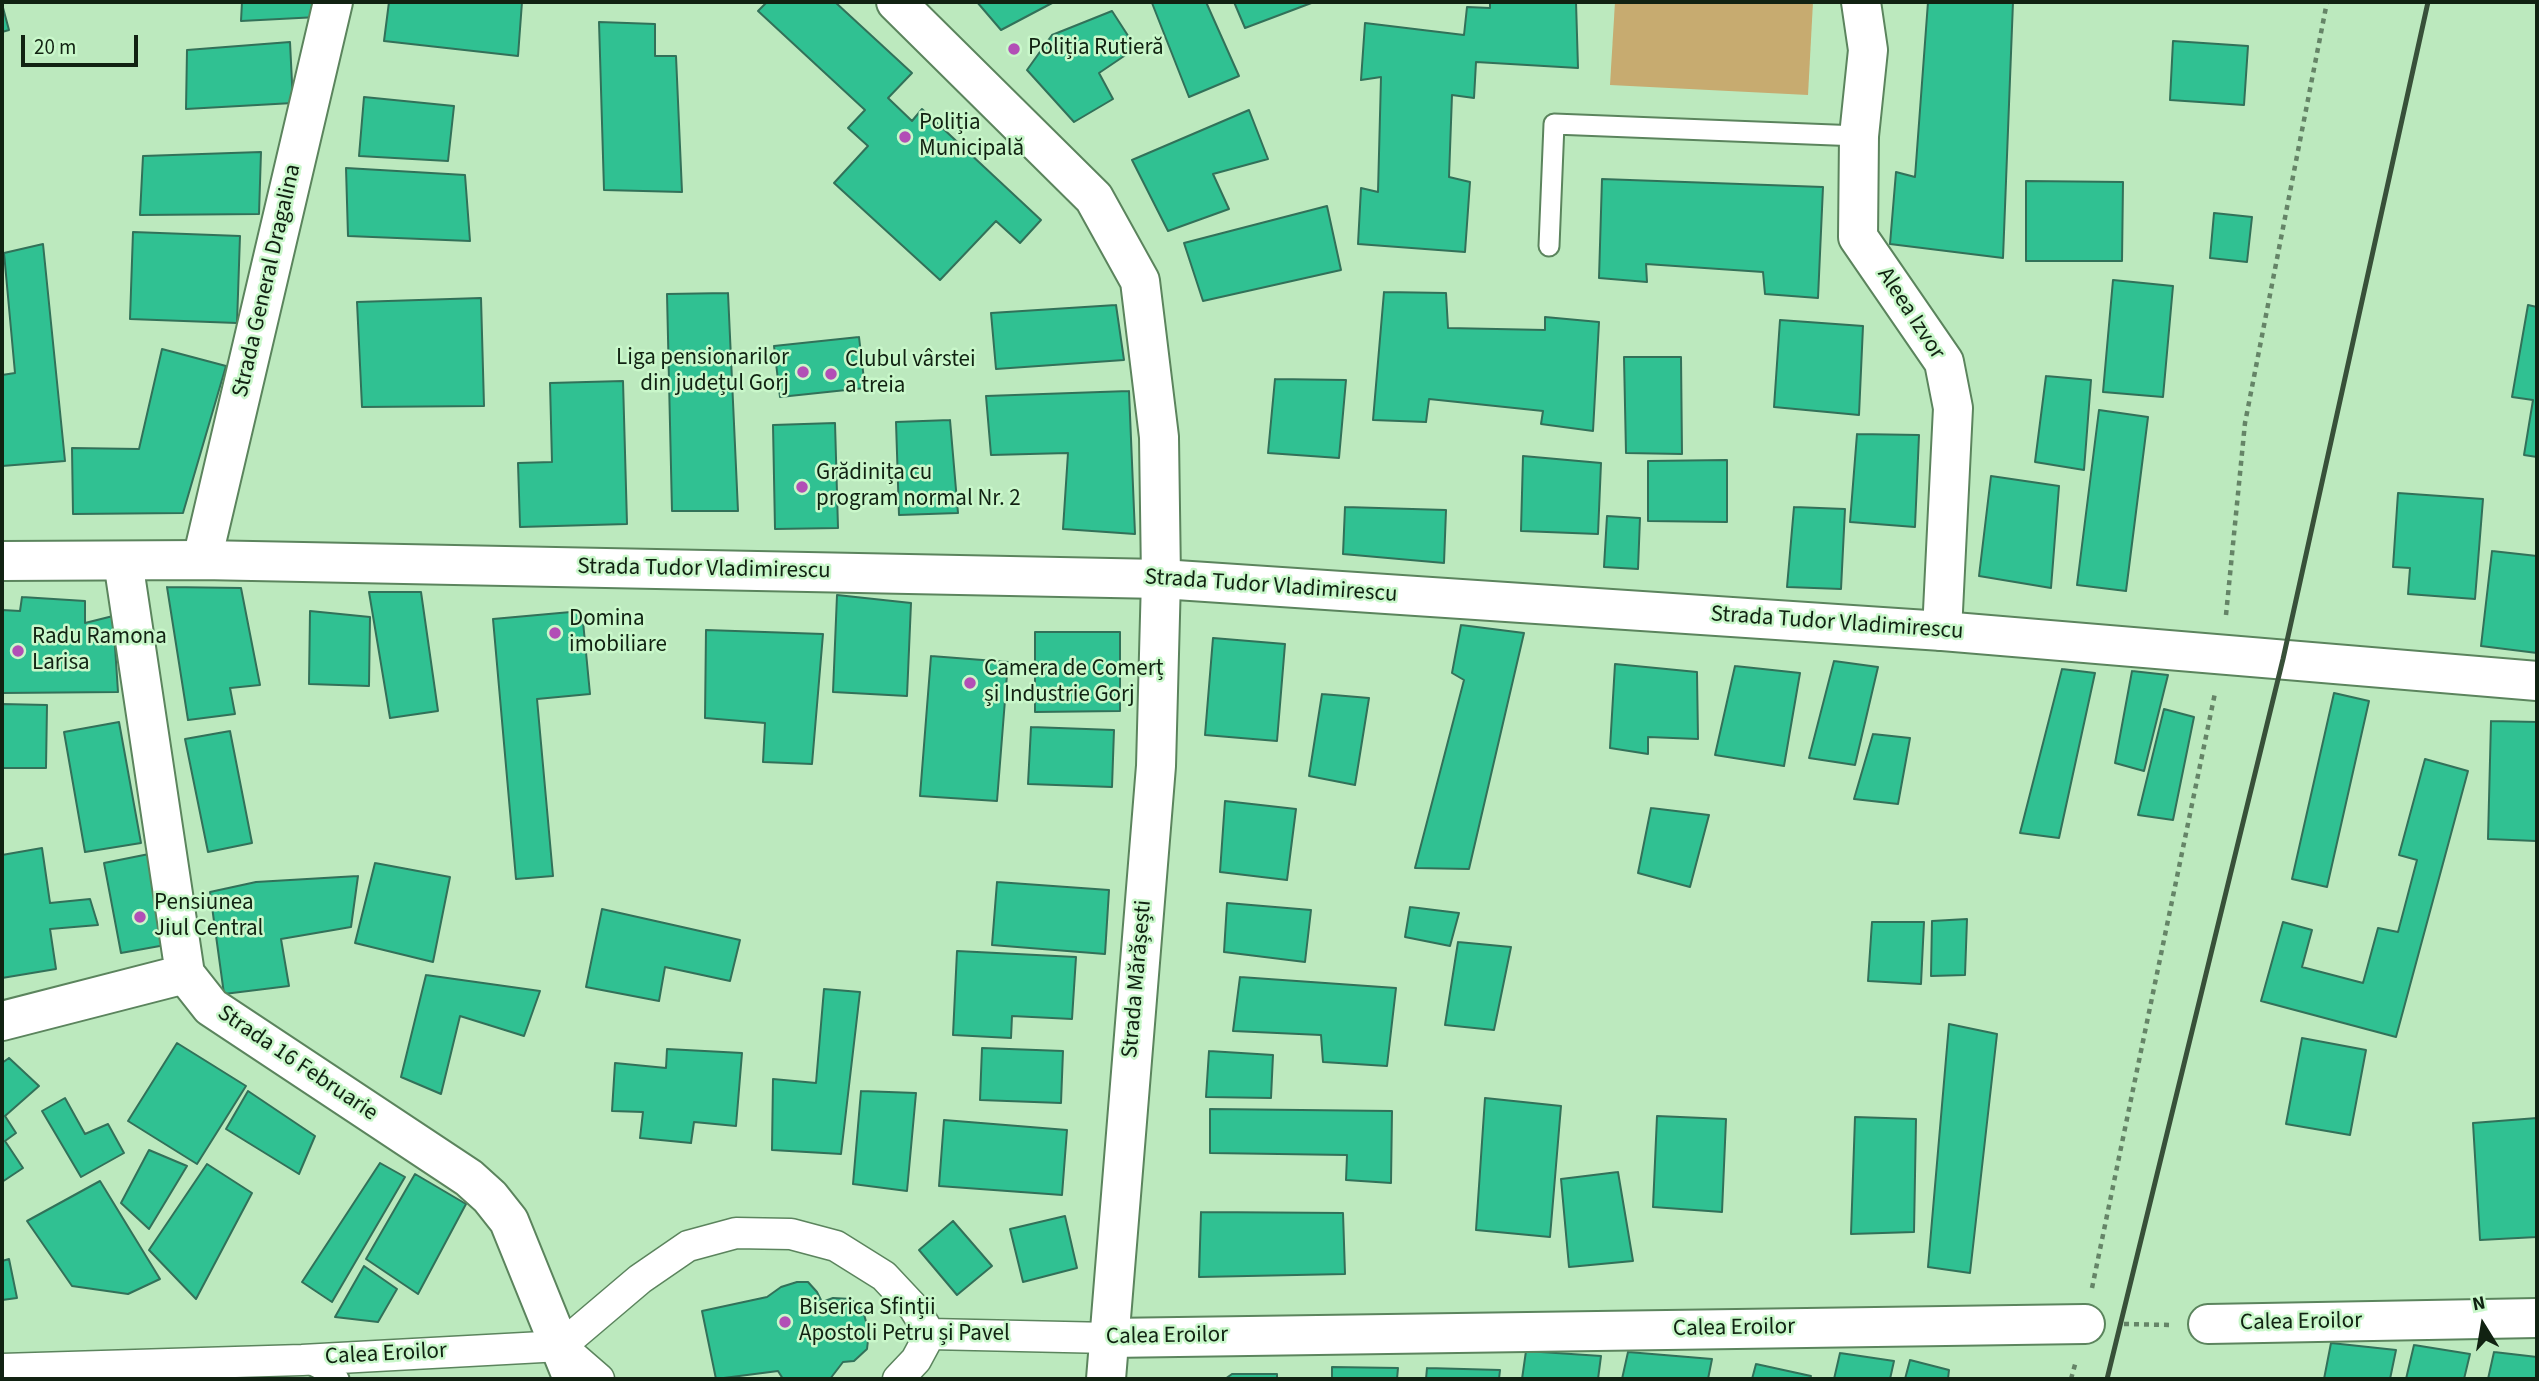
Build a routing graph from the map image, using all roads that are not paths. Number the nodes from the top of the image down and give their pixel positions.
1 (333, 2) edge
2 (895, 2) edge
3 (1861, 2) edge
4 (1859, 136) junction
5 (1549, 246) dead end
6 (202, 560) junction
7 (2, 561) edge
8 (123, 561) junction
9 (1161, 579) junction
10 (1942, 631) junction
11 (2537, 681) edge
12 (185, 974) junction
13 (2, 1021) edge
14 (2537, 1318) edge
15 (2085, 1324) road end
16 (2208, 1324) road end
17 (930, 1334) junction
18 (1109, 1338) junction
19 (302, 1360) junction
20 (567, 1362) edge
21 (2, 1369) edge
22 (339, 1379) edge
23 (599, 1379) edge
24 (898, 1379) edge
25 (1106, 1379) edge

1 - 6 street, Strada General Dragalina
2 - 9 street, Strada Mărășești
3 - 4 street, Aleea Izvor
4 - 5 lane
4 - 10 street, Aleea Izvor
6 - 8 street, Strada Tudor Vladimirescu
6 - 9 street, Strada Tudor Vladimirescu
7 - 8 street, Strada Tudor Vladimirescu
8 - 12 street, Strada 16 Februarie
9 - 10 street, Strada Tudor Vladimirescu
9 - 18 street, Strada Mărășești
10 - 11 street, Strada Tudor Vladimirescu
12 - 13 street
12 - 20 street, Strada 16 Februarie
14 - 16 street, Calea Eroilor
15 - 18 street, Calea Eroilor
17 - 18 street, Calea Eroilor
17 - 20 street
17 - 24 street
18 - 25 street, Strada Mărășești
19 - 20 street, Calea Eroilor
19 - 21 street, Calea Eroilor
19 - 22 lane
20 - 23 street

